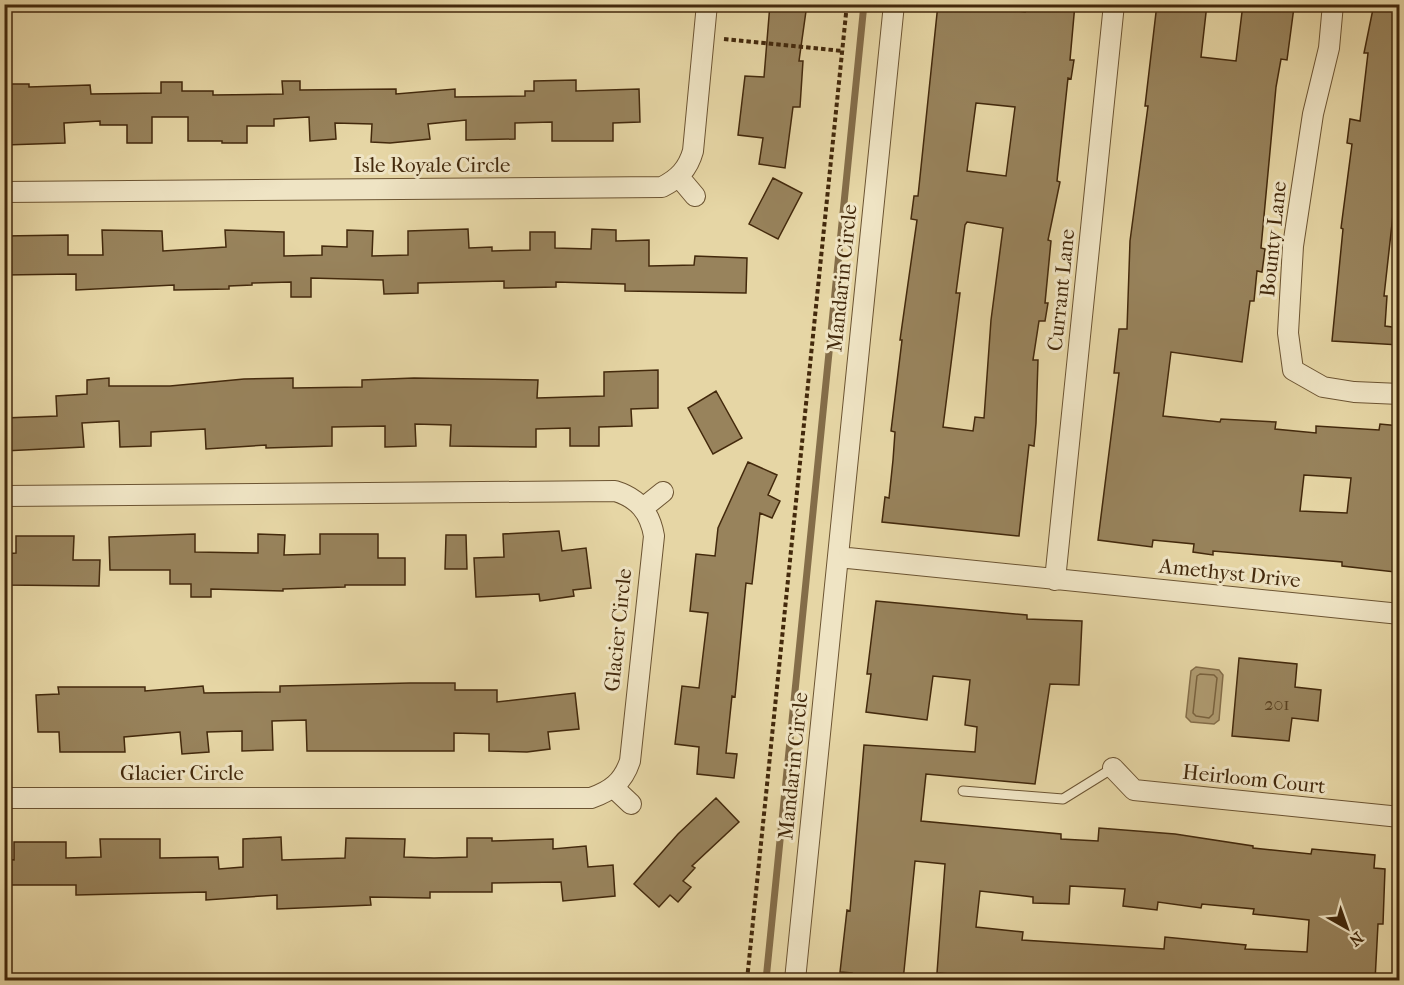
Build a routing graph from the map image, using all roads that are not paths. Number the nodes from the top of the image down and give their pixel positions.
1 (707, 4) edge
2 (894, 4) edge
3 (1114, 4) edge
4 (1333, 4) edge
5 (679, 177) junction
6 (4, 192) edge
7 (695, 196) dead end
8 (1400, 394) edge
9 (663, 492) dead end
10 (4, 496) edge
11 (643, 508) junction
12 (838, 557) junction
13 (1055, 580) junction
14 (1400, 614) edge
15 (1113, 768) joint
16 (614, 788) junction
17 (963, 791) dead end
18 (4, 798) edge
19 (631, 804) dead end
20 (1400, 817) edge
21 (795, 981) edge

1 - 5 street
2 - 12 street, Mandarin Circle
3 - 13 street, Currant Lane
4 - 8 street, Bounty Lane
5 - 6 street, Isle Royale Circle
5 - 7 street
9 - 11 street
10 - 11 street
11 - 16 street, Glacier Circle
12 - 13 street
12 - 21 street, Mandarin Circle
13 - 14 street, Amethyst Drive
15 - 17 lane
15 - 20 street, Heirloom Court
16 - 18 street, Glacier Circle
16 - 19 street

